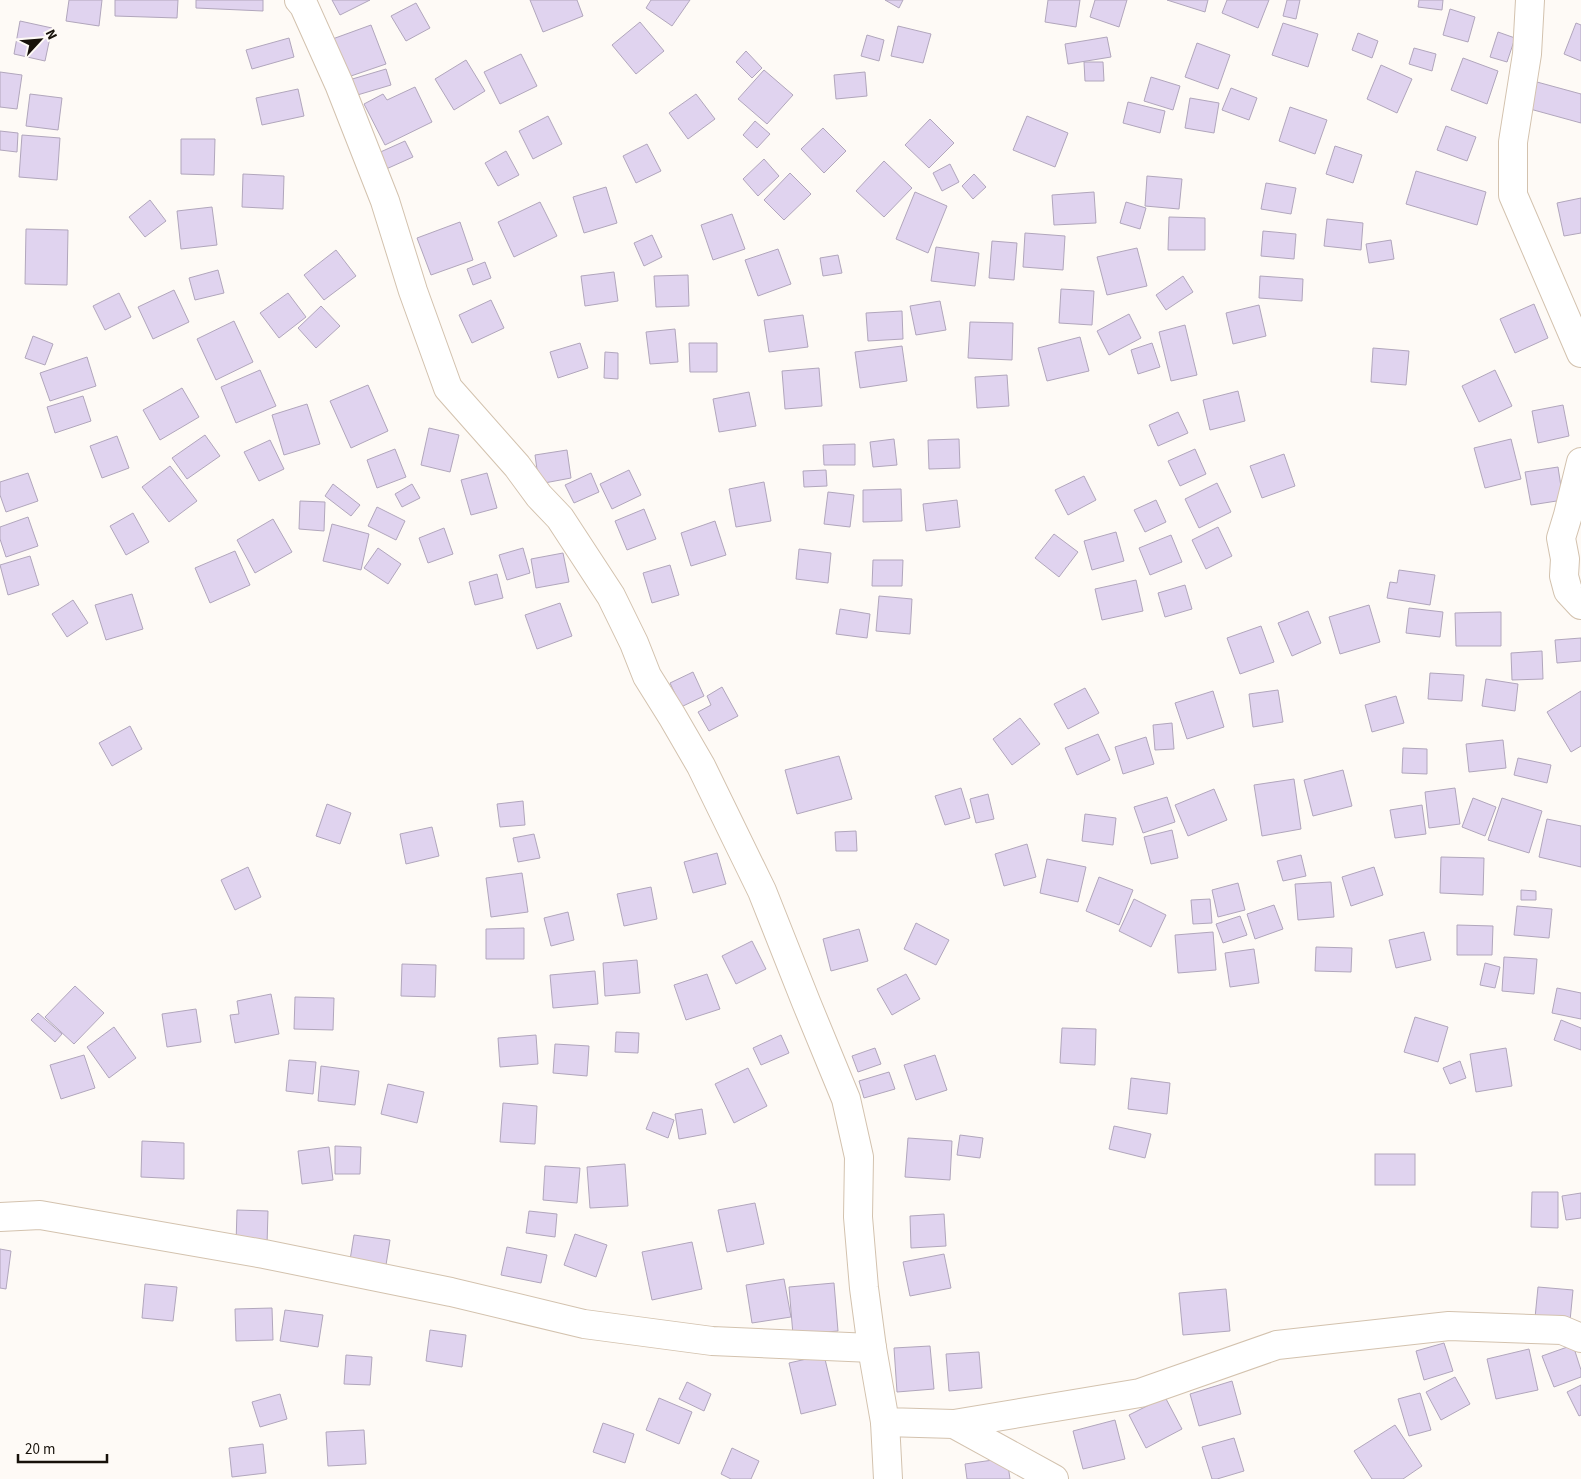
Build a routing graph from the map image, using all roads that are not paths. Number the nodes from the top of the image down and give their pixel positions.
1 (299, 0) edge
2 (1530, 0) edge
3 (1581, 353) edge
4 (1581, 462) edge
5 (1581, 605) edge
6 (0, 1217) edge
7 (1581, 1338) edge
8 (872, 1348) junction
9 (885, 1422) junction
10 (954, 1424) junction
11 (888, 1479) edge
12 (1054, 1479) edge

1 - 8 street
2 - 3 street
4 - 5 street
6 - 8 street
7 - 10 street
8 - 9 street
9 - 10 street
9 - 11 street
10 - 12 street

